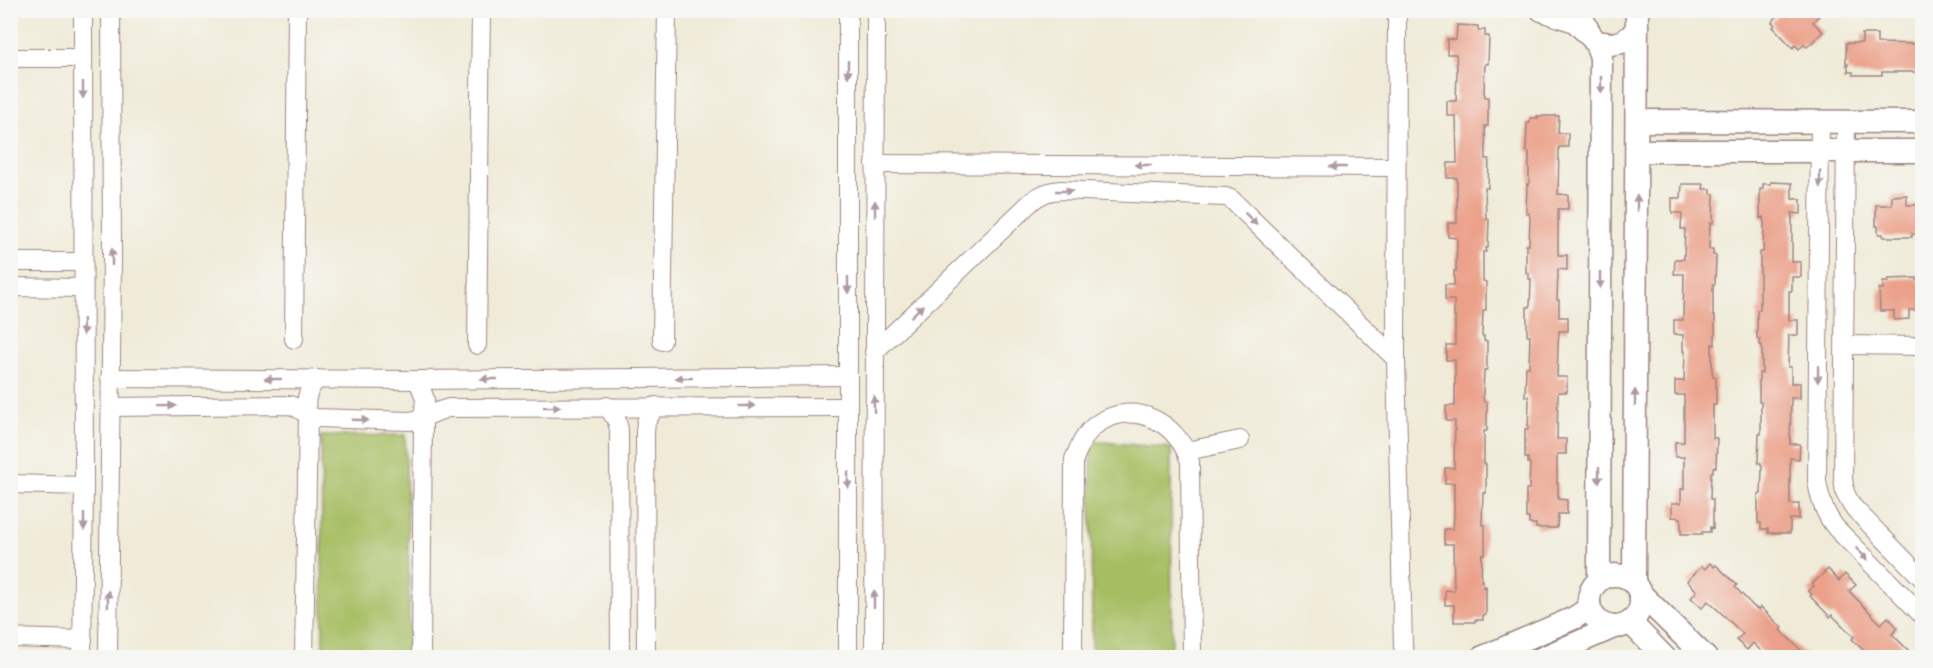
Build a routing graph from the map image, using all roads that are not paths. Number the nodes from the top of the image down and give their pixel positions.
1 (82, 10) edge
2 (111, 10) edge
3 (297, 10) edge
4 (481, 10) edge
5 (667, 10) edge
6 (848, 10) edge
7 (876, 10) edge
8 (1397, 10) edge
9 (1542, 10) edge
10 (1581, 10) edge
11 (1637, 19) edge
12 (1596, 42) junction
13 (10, 58) edge
14 (82, 58) junction
15 (1638, 120) junction
16 (1820, 120) junction
17 (1846, 121) junction
18 (1923, 122) edge
19 (1820, 151) junction
20 (1846, 151) junction
21 (1923, 151) edge
22 (1637, 152) junction
23 (83, 159) junction
24 (111, 160) junction
25 (875, 164) junction
26 (1396, 167) junction
27 (10, 262) edge
28 (82, 262) junction
29 (10, 287) edge
30 (82, 288) junction
31 (848, 310) junction
32 (875, 311) junction
33 (294, 339) dead end
34 (662, 341) dead end
35 (477, 345) dead end
36 (1845, 345) junction
37 (1923, 346) edge
38 (874, 352) junction
39 (1396, 359) junction
40 (848, 376) junction
41 (110, 378) junction
42 (317, 379) junction
43 (418, 380) junction
44 (607, 406) junction
45 (656, 406) junction
46 (110, 407) junction
47 (848, 407) junction
48 (308, 416) junction
49 (423, 419) junction
50 (1240, 440) dead end
51 (1187, 451) junction
52 (10, 484) edge
53 (84, 486) junction
54 (1923, 578) edge
55 (1599, 580) junction
56 (1637, 588) junction
57 (1589, 604) junction
58 (1923, 615) edge
59 (1622, 624) junction
60 (10, 638) edge
61 (82, 649) edge
62 (108, 657) edge
63 (304, 657) edge
64 (421, 657) edge
65 (620, 657) edge
66 (646, 657) edge
67 (848, 657) edge
68 (874, 657) edge
69 (1073, 657) edge
70 (1192, 657) edge
71 (1406, 657) edge
72 (1481, 657) edge
73 (1542, 657) edge
74 (1665, 657) edge
75 (1706, 657) edge

1 - 14 street
2 - 24 street
3 - 33 street
4 - 35 street
5 - 34 street
6 -> 31 street
7 - 25 street
8 - 26 street
9 - 12 street
10 - 12 street
11 - 12 street
11 - 15 street
12 -> 55 street
13 - 14 street
14 -> 23 street
15 - 16 street
15 - 22 street
16 - 17 street
16 - 19 street
17 - 18 street
17 - 20 street
19 - 20 street
19 - 22 street
19 -> 58 street
20 - 21 street
20 - 36 street
56 -> 22 street
23 - 24 street
23 - 28 street
41 -> 24 street
26 -> 25 street
32 -> 25 street
26 - 39 street
27 - 28 street
28 - 30 street
29 - 30 street
30 -> 53 street
31 - 32 street
31 - 40 street
32 - 38 street
36 - 37 street
36 - 54 street
38 -> 39 street
68 -> 38 street
39 - 71 street
40 -> 43 street
40 - 47 street
42 -> 41 street
41 - 46 street
42 - 43 street
42 - 48 street
43 - 49 street
44 - 45 street
49 -> 44 street
44 - 65 street
45 -> 47 street
45 - 66 street
46 -> 48 street
62 -> 46 street
47 -> 67 street
48 -> 49 street
48 - 63 street
49 - 64 street
50 - 51 street
51 - 69 street
51 - 70 street
52 - 53 street
53 -> 61 street
55 - 56 street
55 - 57 street
56 - 59 street
56 - 75 street
57 - 59 street
57 - 72 street
59 - 73 street
59 - 74 street
60 - 61 street

